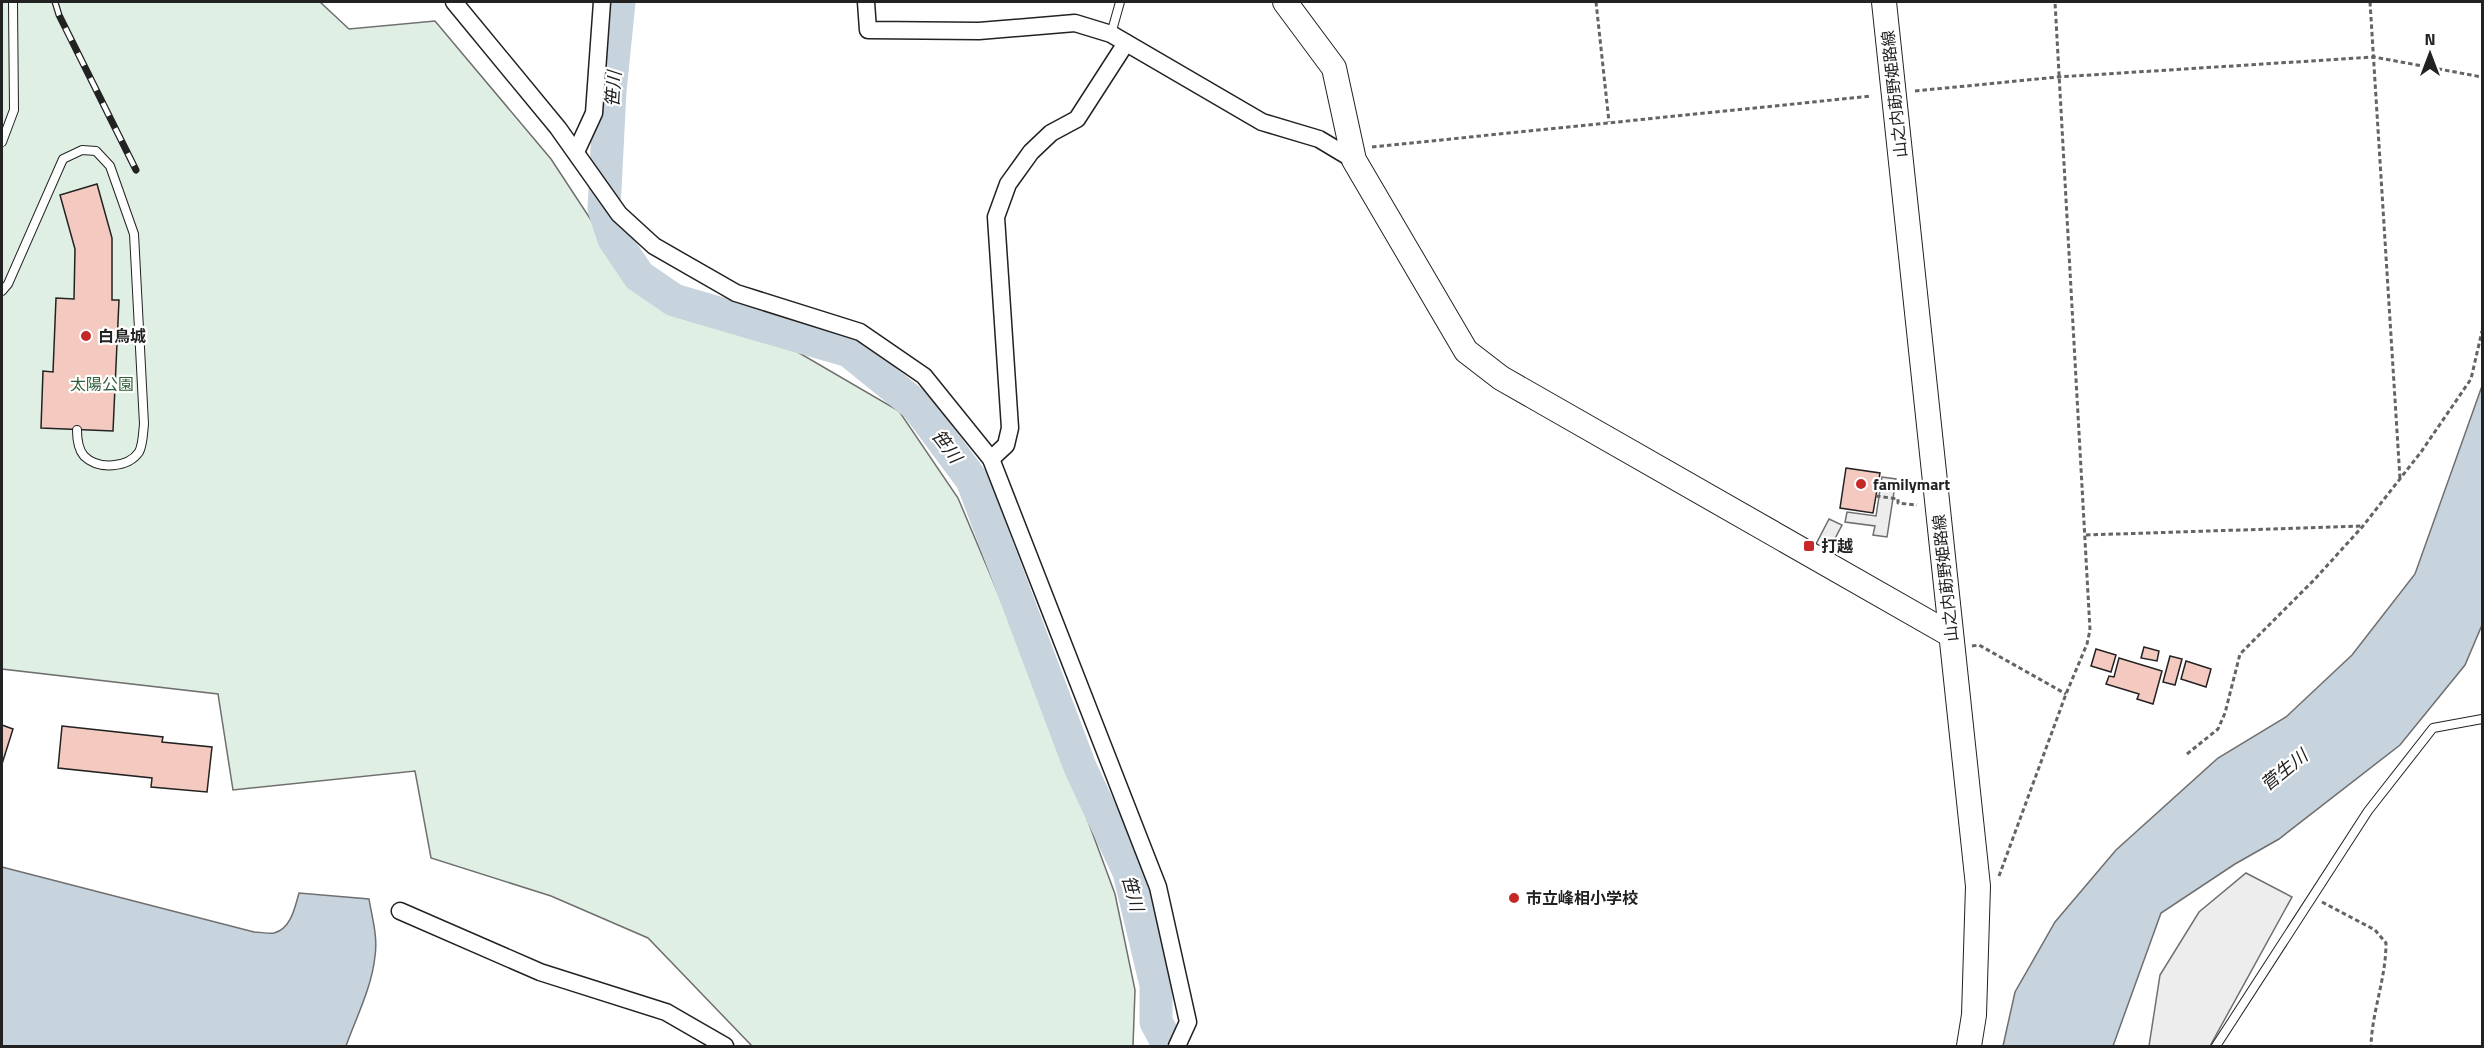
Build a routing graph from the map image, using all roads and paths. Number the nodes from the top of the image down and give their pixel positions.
1 (13, 2) edge
2 (454, 2) edge
3 (602, 2) edge
4 (866, 2) edge
5 (1120, 2) edge
6 (1286, 2) edge
7 (1596, 2) edge
8 (1884, 2) edge
9 (2055, 2) edge
10 (2370, 2) edge
11 (1111, 34) junction
12 (1126, 43) junction
13 (2374, 57) junction
14 (2058, 77) junction
15 (2482, 77) edge
16 (1893, 93) junction
17 (1609, 122) junction
18 (2, 142) edge
19 (576, 152) junction
20 (1353, 155) junction
21 (2, 291) edge
22 (2482, 331) edge
23 (77, 430) dead end
24 (992, 459) junction
25 (2400, 479) junction
26 (1876, 496) dead end
27 (1923, 505) dead end
28 (2363, 526) junction
29 (2086, 535) junction
30 (1951, 641) junction
31 (2066, 694) junction
32 (2482, 719) edge
33 (2187, 754) dead end
34 (1995, 885) dead end
35 (2312, 898) junction
36 (400, 911) dead end
37 (725, 1047) edge
38 (1177, 1047) edge
39 (1969, 1047) edge
40 (2216, 1047) edge
41 (2371, 1047) edge

1 - 18 lane
2 - 19 street
3 - 19 street
4 - 11 street
5 - 11 lane
6 - 20 main road
7 - 17 path
8 - 16 main road, 山之内莇野姫路線
9 - 14 path
10 - 13 path
11 - 12 street
12 - 20 street
12 - 24 street
13 - 14 path
13 - 15 path
13 - 25 path
14 - 16 path
14 - 29 path
16 - 17 path
16 - 30 main road, 山之内莇野姫路線
17 - 20 path
19 - 24 street
20 - 30 main road
21 - 23 lane
22 - 25 path
24 - 38 street
25 - 28 path
26 - 27 path
28 - 29 path
28 - 33 path
29 - 31 path
30 - 31 path
30 - 39 main road, 山之内莇野姫路線
31 - 34 path
32 - 35 lane
35 - 40 lane
35 - 41 path
36 - 37 street

